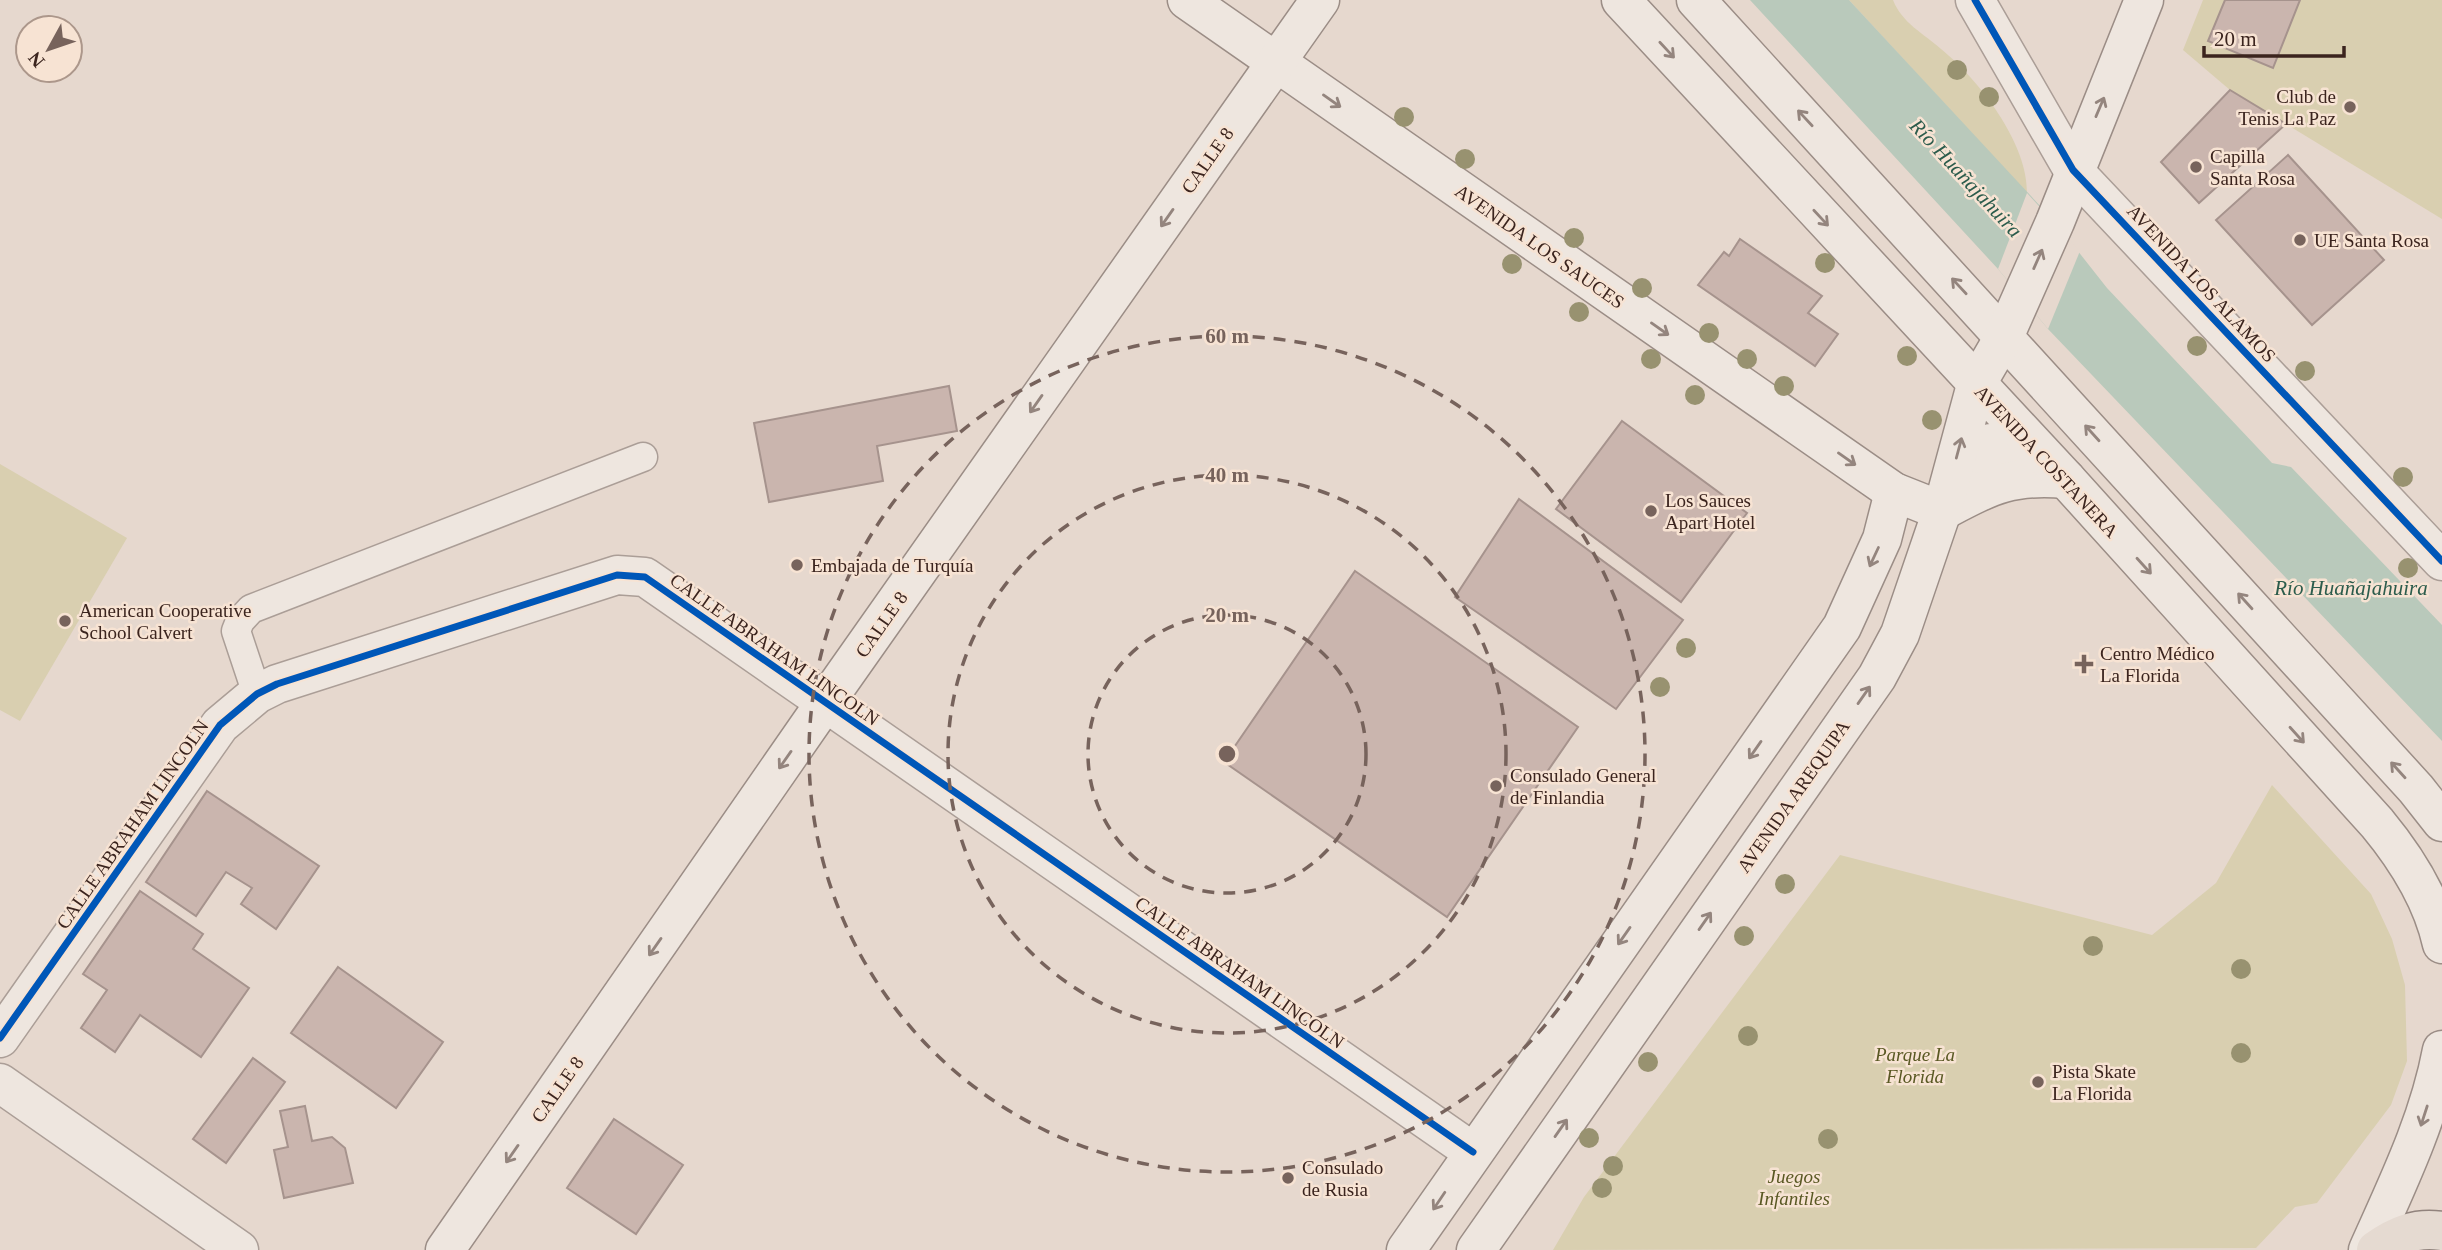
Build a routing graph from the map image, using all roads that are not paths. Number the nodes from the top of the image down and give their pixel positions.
1 (1187, 0) edge
2 (1320, 0) edge
3 (1621, 0) edge
4 (1696, 0) edge
5 (1975, 0) edge
6 (2144, 0) edge
7 (1277, 62) junction
8 (2074, 170) junction
9 (2004, 337) junction
10 (1976, 385) junction
11 (643, 457) dead end
12 (2066, 480) junction
13 (1894, 492) junction
14 (1942, 511) junction
15 (2442, 561) edge
16 (257, 694) junction
17 (824, 704) junction
18 (2442, 822) edge
19 (2442, 944) edge
20 (0, 1038) edge
21 (2442, 1050) edge
22 (0, 1083) edge
23 (1473, 1152) junction
24 (1521, 1184) junction
25 (2442, 1231) edge
26 (239, 1250) edge
27 (445, 1250) edge
28 (1406, 1250) edge
29 (1476, 1250) edge
30 (2368, 1250) edge
31 (2376, 1250) edge

1 - 7 main road, AVENIDA LOS SAUCES
2 - 7 main road, CALLE 8
3 -> 10 main road, AVENIDA COSTANERA
9 -> 4 main road
5 - 8 main road, AVENIDA LOS ALAMOS
8 -> 6 main road
7 -> 13 main road, AVENIDA LOS SAUCES
7 -> 17 main road, CALLE 8
9 -> 8 main road, AVENIDA AREQUIPA
8 - 15 main road, AVENIDA LOS ALAMOS
9 - 10 main road, AVENIDA AREQUIPA
18 -> 9 main road
10 - 12 main road, AVENIDA COSTANERA
14 -> 10 main road, AVENIDA AREQUIPA
11 - 16 lane
12 - 14 main road
12 -> 19 main road, AVENIDA COSTANERA
13 - 14 main road, AVENIDA LOS SAUCES
13 -> 23 main road
24 -> 14 main road, AVENIDA AREQUIPA
16 - 17 main road, CALLE ABRAHAM LINCOLN
16 - 20 main road, CALLE ABRAHAM LINCOLN
17 - 23 main road, CALLE ABRAHAM LINCOLN
17 -> 27 main road, CALLE 8
21 -> 30 main road
22 - 26 main road
23 - 24 main road, CALLE ABRAHAM LINCOLN
23 -> 28 main road
24 - 29 main road, AVENIDA AREQUIPA
25 - 31 main road

